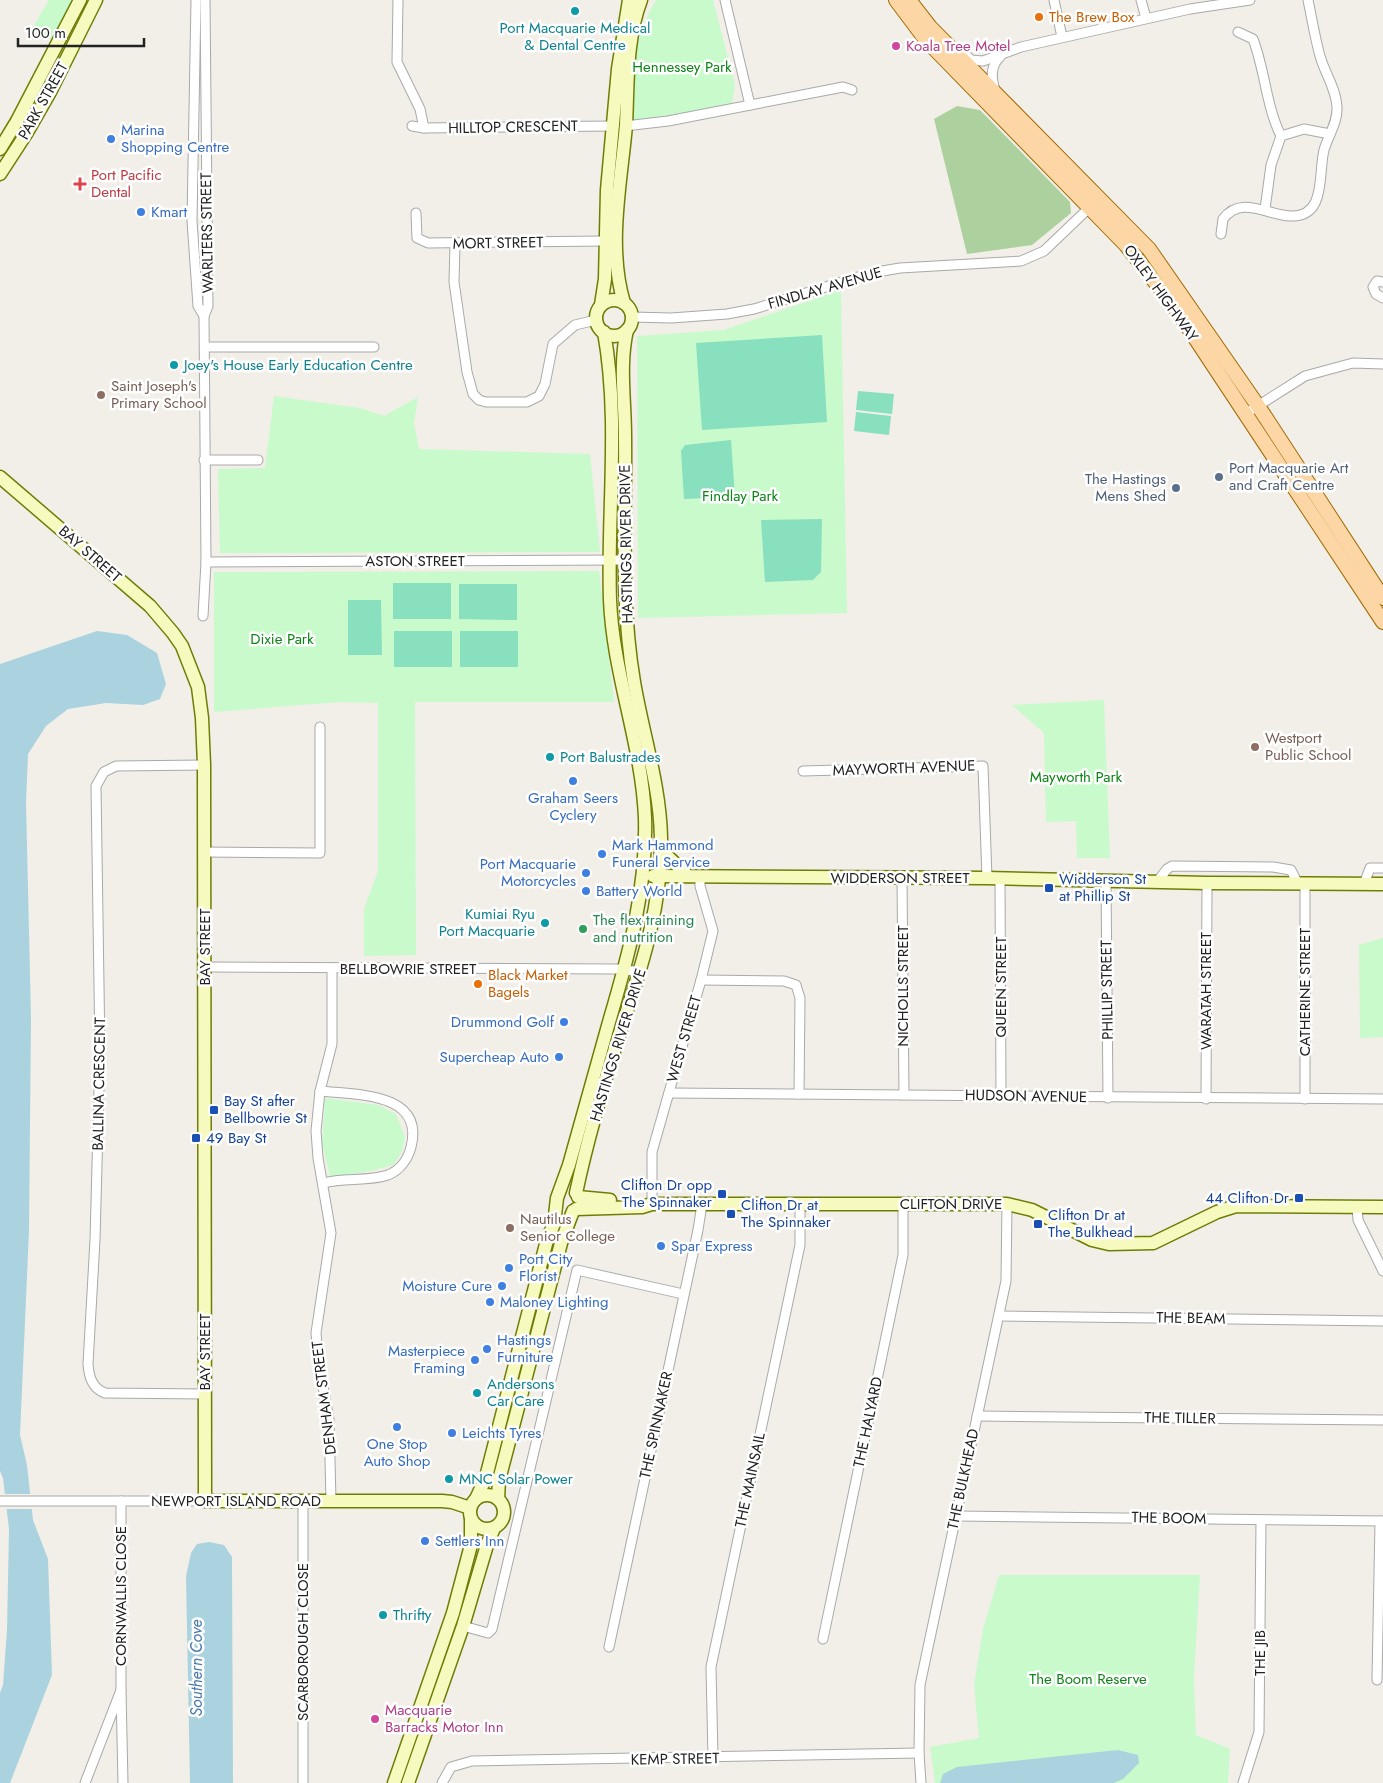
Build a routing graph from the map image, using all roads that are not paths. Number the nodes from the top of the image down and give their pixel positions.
1 (80, 0) edge
2 (96, 0) edge
3 (196, 0) edge
4 (205, 0) edge
5 (398, 0) edge
6 (629, 0) edge
7 (641, 0) edge
8 (725, 0) edge
9 (896, 0) edge
10 (909, 0) edge
11 (1054, 0) edge
12 (1141, 0) edge
13 (1250, 0) edge
14 (1308, 0) edge
15 (1235, 2) edge
16 (1218, 3) edge
17 (1146, 18) junction
18 (1238, 32) dead end
19 (1062, 37) junction
20 (941, 38) junction
21 (1004, 53) junction
22 (852, 90) dead end
23 (997, 95) junction
24 (750, 104) junction
25 (412, 126) dead end
26 (620, 126) junction
27 (424, 128) junction
28 (1330, 134) junction
29 (1281, 136) junction
30 (0, 149) edge
31 (0, 174) edge
32 (1095, 202) junction
33 (1265, 209) junction
34 (416, 213) dead end
35 (1221, 234) dead end
36 (605, 241) junction
37 (455, 244) junction
38 (1383, 282) edge
39 (1383, 298) edge
40 (624, 303) junction
41 (601, 306) junction
42 (204, 316) junction
43 (632, 317) junction
44 (596, 320) junction
45 (627, 330) junction
46 (604, 332) junction
47 (205, 346) junction
48 (374, 347) dead end
49 (1383, 364) edge
50 (1258, 406) junction
51 (1245, 414) junction
52 (204, 460) junction
53 (258, 460) dead end
54 (0, 477) edge
55 (609, 560) junction
56 (624, 560) junction
57 (206, 562) junction
58 (1383, 598) edge
59 (203, 616) dead end
60 (1383, 622) edge
61 (320, 727) dead end
62 (204, 765) junction
63 (803, 771) dead end
64 (661, 850) junction
65 (205, 852) junction
66 (1383, 868) edge
67 (644, 876) junction
68 (660, 876) junction
69 (694, 876) junction
70 (902, 878) junction
71 (987, 878) junction
72 (1000, 879) junction
73 (1106, 881) junction
74 (1157, 882) junction
75 (1207, 883) junction
76 (1301, 884) junction
77 (1364, 884) junction
78 (1383, 884) edge
79 (205, 968) junction
80 (332, 969) junction
81 (624, 969) junction
82 (641, 972) junction
83 (701, 980) junction
84 (320, 1090) junction
85 (669, 1093) junction
86 (799, 1094) junction
87 (904, 1095) junction
88 (1001, 1095) junction
89 (1108, 1098) junction
90 (1206, 1099) junction
91 (1305, 1099) junction
92 (1383, 1099) edge
93 (323, 1183) junction
94 (558, 1200) junction
95 (576, 1203) junction
96 (652, 1204) junction
97 (702, 1204) junction
98 (800, 1204) junction
99 (903, 1204) junction
100 (1007, 1204) junction
101 (1357, 1207) junction
102 (1383, 1207) edge
103 (1383, 1271) edge
104 (684, 1294) junction
105 (999, 1316) junction
106 (1383, 1320) edge
107 (205, 1394) junction
108 (977, 1416) junction
109 (1383, 1420) edge
110 (498, 1499) junction
111 (1, 1501) edge
112 (121, 1501) junction
113 (302, 1501) junction
114 (332, 1501) junction
115 (205, 1502) junction
116 (472, 1509) junction
117 (955, 1516) junction
118 (1261, 1520) junction
119 (1382, 1521) edge
120 (494, 1528) junction
121 (463, 1626) junction
122 (823, 1639) dead end
123 (609, 1647) dead end
124 (1377, 1680) dead end
125 (121, 1690) junction
126 (919, 1753) junction
127 (713, 1758) junction
128 (403, 1782) edge
129 (84, 1783) edge
130 (123, 1783) edge
131 (303, 1783) edge
132 (442, 1783) edge
133 (921, 1783) edge
134 (1243, 1783) edge

1 - 30 main road, PARK STREET
2 - 31 main road, PARK STREET
3 - 42 street, WARLTERS STREET
4 - 42 street, WARLTERS STREET
5 - 27 street
6 - 26 main road
7 - 26 main road
8 - 24 street
9 - 32 main road, OXLEY HIGHWAY
10 - 20 main road, OXLEY HIGHWAY
11 - 19 street
12 - 17 street
13 - 15 street
14 - 28 street
15 - 16 street
16 - 17 street
17 - 19 street
18 - 29 street
19 - 21 street
20 - 21 street
20 - 23 main road, OXLEY HIGHWAY
21 - 23 street
22 - 24 street, HILLTOP CRESCENT
23 - 32 main road, OXLEY HIGHWAY
24 - 26 street, HILLTOP CRESCENT
25 - 27 street, HILLTOP CRESCENT
26 - 27 street, HILLTOP CRESCENT
26 - 36 main road
26 - 40 main road
28 - 29 street
28 - 33 street
29 - 33 street
32 - 43 street, FINDLAY AVENUE
32 - 50 main road, OXLEY HIGHWAY
32 - 51 main road, OXLEY HIGHWAY
33 - 35 street
34 - 37 street, MORT STREET
36 - 37 street, MORT STREET
36 - 41 main road
37 - 44 street
38 - 39 street
40 - 41 main road
40 - 43 main road
41 - 44 main road
42 - 47 street, WARLTERS STREET
43 - 45 main road
44 - 46 main road
45 - 46 main road
45 - 56 main road, HASTINGS RIVER DRIVE
46 - 55 main road, HASTINGS RIVER DRIVE
47 - 48 street
47 - 52 street, WARLTERS STREET
49 - 50 street
50 - 51 street
50 - 58 main road, OXLEY HIGHWAY
51 - 60 main road, OXLEY HIGHWAY
52 - 53 street
52 - 57 street, WARLTERS STREET
54 - 62 main road, BAY STREET
55 - 56 street, ASTON STREET
55 - 57 street, ASTON STREET
55 - 67 main road, HASTINGS RIVER DRIVE
56 - 64 main road, HASTINGS RIVER DRIVE
57 - 59 street, WARLTERS STREET
61 - 65 street
62 - 65 main road, BAY STREET
62 - 107 street, BALLINA CRESCENT
63 - 71 street, MAYWORTH AVENUE
64 - 68 main road, HASTINGS RIVER DRIVE
64 - 69 main road
65 - 79 main road, BAY STREET
66 - 77 street
67 - 68 main road, WIDDERSON STREET
67 - 81 main road, HASTINGS RIVER DRIVE
68 - 69 main road, WIDDERSON STREET
68 - 82 main road, HASTINGS RIVER DRIVE
69 - 70 main road, WIDDERSON STREET
69 - 83 street, WEST STREET
70 - 71 main road, WIDDERSON STREET
70 - 87 street, NICHOLLS STREET
71 - 72 main road, WIDDERSON STREET
72 - 73 main road, WIDDERSON STREET
72 - 88 street, QUEEN STREET
73 - 74 main road, WIDDERSON STREET
73 - 89 street, PHILLIP STREET
74 - 75 main road, WIDDERSON STREET
74 - 76 street
75 - 76 main road, WIDDERSON STREET
75 - 90 street, WARATAH STREET
76 - 77 main road, WIDDERSON STREET
76 - 91 street, CATHERINE STREET
77 - 78 main road, WIDDERSON STREET
79 - 80 street, BELLBOWRIE STREET
79 - 107 main road, BAY STREET
80 - 81 street, BELLBOWRIE STREET
80 - 84 street, DENHAM STREET
81 - 82 street, BELLBOWRIE STREET
81 - 94 main road, HASTINGS RIVER DRIVE
82 - 95 main road, HASTINGS RIVER DRIVE
83 - 85 street, WEST STREET
83 - 86 street
84 - 93 street, DENHAM STREET
84 - 93 street
85 - 86 street, HUDSON AVENUE
85 - 96 street, WEST STREET
86 - 87 street, HUDSON AVENUE
87 - 88 street, HUDSON AVENUE
88 - 89 street, HUDSON AVENUE
89 - 90 street, HUDSON AVENUE
90 - 91 street, HUDSON AVENUE
91 - 92 street, HUDSON AVENUE
93 - 114 street, DENHAM STREET
94 - 95 main road
94 - 95 main road
94 - 116 main road, HASTINGS RIVER DRIVE
95 - 96 main road, CLIFTON DRIVE
95 - 110 main road, HASTINGS RIVER DRIVE
96 - 97 main road, CLIFTON DRIVE
97 - 98 main road, CLIFTON DRIVE
97 - 104 street, THE SPINNAKER
98 - 99 main road, CLIFTON DRIVE
98 - 127 street, THE MAINSAIL
99 - 100 main road, CLIFTON DRIVE
99 - 122 street, THE HALYARD
100 - 101 main road, CLIFTON DRIVE
100 - 105 street, THE BULKHEAD
101 - 102 main road, CLIFTON DRIVE
101 - 103 street
104 - 121 street
104 - 123 street, THE SPINNAKER
105 - 106 street, THE BEAM
105 - 108 street, THE BULKHEAD
107 - 115 main road, BAY STREET
108 - 109 street, THE TILLER
108 - 117 street, THE BULKHEAD
110 - 116 main road
110 - 120 main road
111 - 112 street, NEWPORT ISLAND ROAD
112 - 115 street, NEWPORT ISLAND ROAD
112 - 125 street, CORNWALLIS CLOSE
113 - 114 main road, NEWPORT ISLAND ROAD
113 - 115 main road, NEWPORT ISLAND ROAD
113 - 131 street, SCARBOROUGH CLOSE
114 - 116 main road, NEWPORT ISLAND ROAD
116 - 120 main road
116 - 128 main road, HASTINGS RIVER DRIVE
117 - 118 street, THE BOOM
117 - 126 street, THE BULKHEAD
118 - 119 street, THE BOOM
118 - 134 street, THE JIB
119 - 124 street
120 - 121 main road, HASTINGS RIVER DRIVE
121 - 128 main road, HASTINGS RIVER DRIVE
125 - 129 street, CORNWALLIS CLOSE
125 - 130 street, CORNWALLIS CLOSE
126 - 127 street, KEMP STREET
126 - 133 street, THE BULKHEAD
127 - 132 street, KEMP STREET

